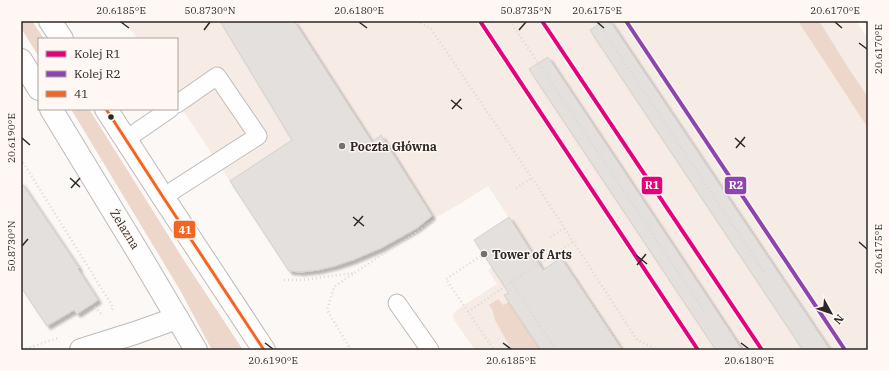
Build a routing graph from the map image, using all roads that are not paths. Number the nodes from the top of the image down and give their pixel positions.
1 (50, 21) edge
2 (61, 38) edge
3 (21, 60) edge
4 (38, 87) edge
5 (178, 103) edge
6 (52, 110) edge
7 (107, 110) edge
8 (169, 110) edge
9 (125, 140) junction
10 (163, 197) junction
11 (397, 303) dead end
12 (177, 318) junction
13 (81, 350) edge
14 (196, 350) edge
15 (264, 350) edge
16 (430, 350) edge

1 - 2 main road
3 - 4 main road
5 - 10 lane
6 - 12 main road, Żelazna
7 - 9 main road
8 - 9 lane
9 - 10 main road
10 - 15 main road
11 - 16 lane
12 - 13 main road
12 - 14 main road, Żelazna

